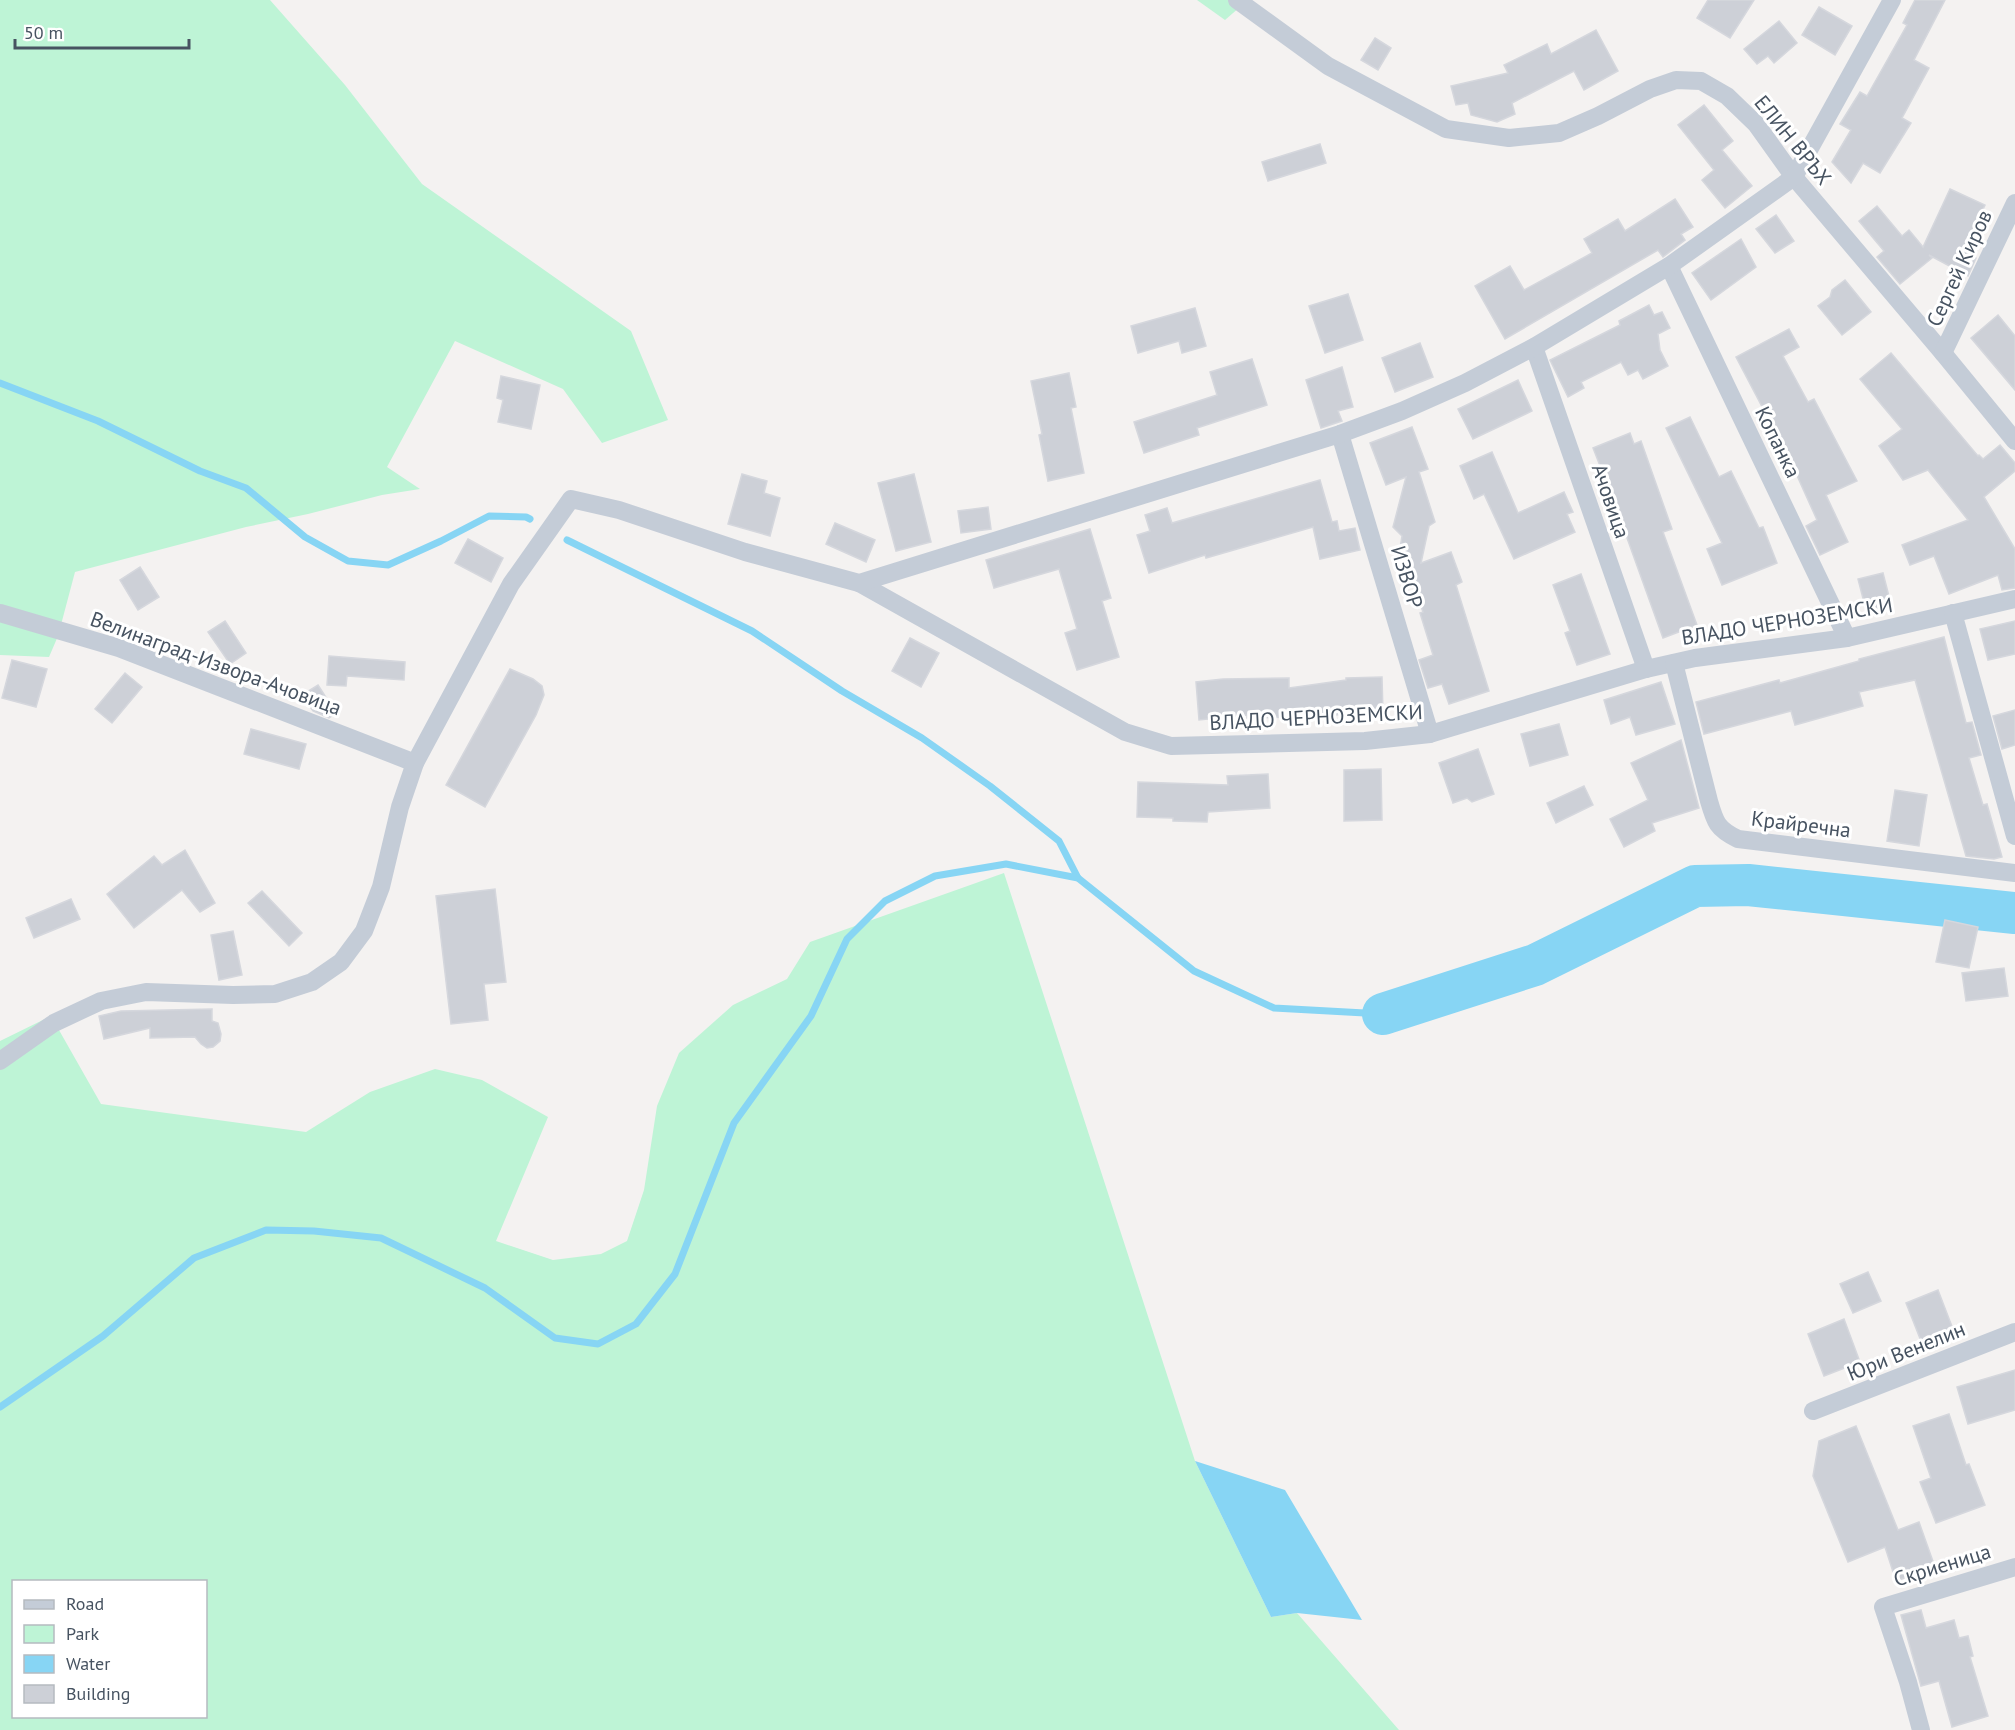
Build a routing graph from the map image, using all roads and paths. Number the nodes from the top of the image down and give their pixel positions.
1 (1237, 0) edge
2 (1892, 0) edge
3 (1794, 177) junction
4 (2015, 202) edge
5 (1669, 266) junction
6 (1534, 347) junction
7 (1943, 353) junction
8 (1340, 434) junction
9 (2015, 441) edge
10 (859, 583) junction
11 (2015, 599) edge
12 (0, 612) edge
13 (1953, 613) junction
14 (1847, 638) junction
15 (1674, 663) junction
16 (1646, 669) junction
17 (1430, 734) junction
18 (415, 763) junction
19 (2008, 778) edge
20 (2015, 836) edge
21 (2015, 873) edge
22 (0, 1061) edge
23 (2015, 1332) edge
24 (1813, 1412) dead end
25 (2015, 1567) edge
26 (1922, 1730) edge

1 - 3 street, ЕЛИН ВРЪХ
2 - 3 street
3 - 5 street
3 - 7 street, ЕЛИН ВРЪХ
4 - 7 street, Сергей Киров
5 - 6 street
5 - 14 street, Копанка
6 - 8 street
6 - 16 street, Ачовица
7 - 9 street, ЕЛИН ВРЪХ
8 - 10 street
8 - 17 street, ИЗВОР
10 - 17 street, ВЛАДО ЧЕРНОЗЕМСКИ
10 - 18 street, ВЛАДО ЧЕРНОЗЕМСКИ
11 - 13 street, ВЛАДО ЧЕРНОЗЕМСКИ
12 - 18 street, Велинаград-Извора-Ачовица
13 - 14 street, ВЛАДО ЧЕРНОЗЕМСКИ
13 - 19 street
14 - 15 street, ВЛАДО ЧЕРНОЗЕМСКИ
15 - 16 street, ВЛАДО ЧЕРНОЗЕМСКИ
15 - 21 street, Крайречна
16 - 17 street, ВЛАДО ЧЕРНОЗЕМСКИ
18 - 22 street
19 - 20 street
23 - 24 street, Юри Венелин
25 - 26 street, Скриеница

